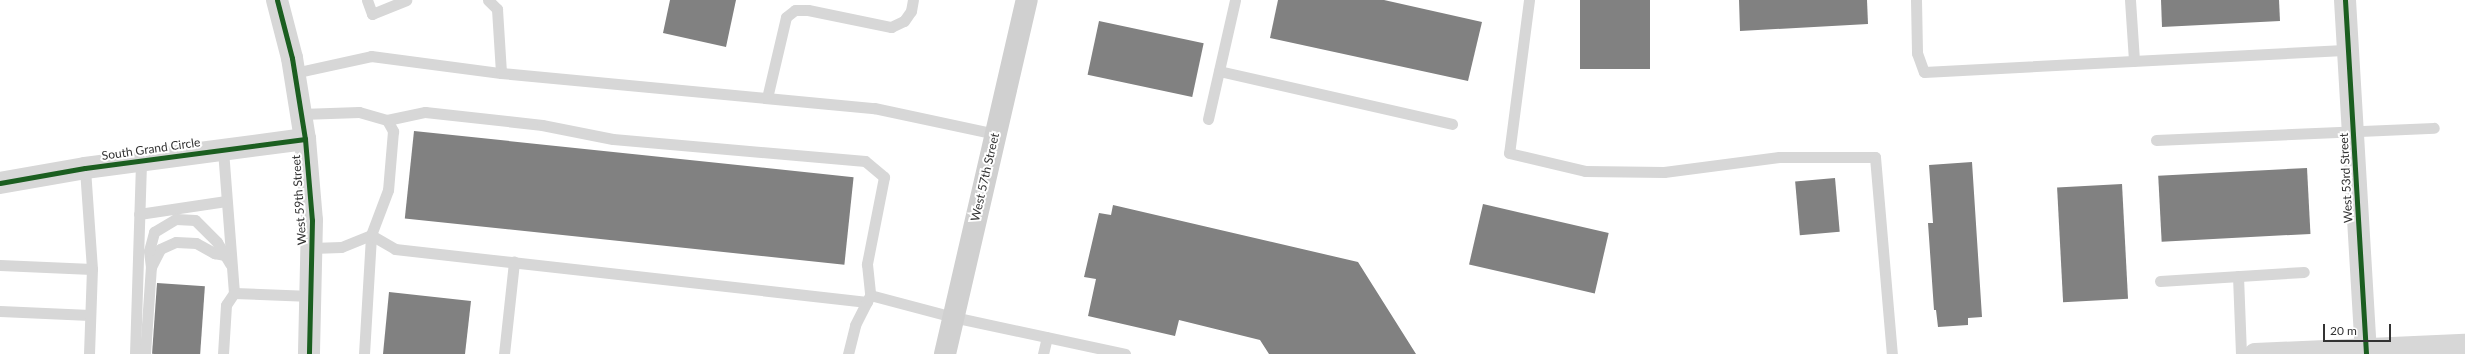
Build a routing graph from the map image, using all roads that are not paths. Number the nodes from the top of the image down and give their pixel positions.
1 (277, 0) edge
2 (367, 0) edge
3 (406, 0) edge
4 (488, 0) edge
5 (913, 0) edge
6 (1026, 0) edge
7 (1235, 0) edge
8 (1530, 0) edge
9 (1916, 0) edge
10 (2130, 0) edge
11 (2346, 0) edge
12 (2348, 50) junction
13 (2134, 61) junction
14 (1219, 71) junction
15 (294, 73) junction
16 (501, 73) junction
17 (767, 98) junction
18 (301, 114) junction
19 (1208, 119) dead end
20 (387, 120) junction
21 (1452, 124) dead end
22 (2434, 128) dead end
23 (2353, 129) junction
24 (995, 134) junction
25 (305, 139) junction
26 (2156, 140) dead end
27 (223, 150) junction
28 (141, 161) junction
29 (85, 168) junction
30 (0, 183) edge
31 (226, 201) junction
32 (140, 214) junction
33 (371, 234) junction
34 (312, 248) junction
35 (227, 260) junction
36 (514, 262) junction
37 (0, 265) edge
38 (151, 267) junction
39 (92, 269) junction
40 (2304, 272) dead end
41 (2238, 276) junction
42 (2160, 282) dead end
43 (234, 293) junction
44 (311, 296) junction
45 (868, 299) junction
46 (0, 311) edge
47 (90, 315) junction
48 (954, 317) junction
49 (1047, 337) junction
50 (2465, 345) edge
51 (2366, 352) edge
52 (2290, 353) edge
53 (89, 354) edge
54 (135, 354) edge
55 (145, 354) edge
56 (223, 354) edge
57 (309, 354) edge
58 (364, 354) edge
59 (504, 354) edge
60 (848, 354) edge
61 (945, 354) edge
62 (1043, 354) edge
63 (1120, 354) edge
64 (1892, 354) edge
65 (2241, 354) edge
66 (2255, 354) edge

1 - 15 street, West 59th Street
2 - 3 lane
4 - 16 lane
5 - 17 lane
6 - 24 main road, West 57th Street
7 - 14 lane
8 - 64 lane
9 - 13 lane
10 - 13 lane
11 - 12 street, West 53rd Street
12 - 13 lane
12 - 23 street, West 53rd Street
14 - 19 lane
14 - 21 lane
15 - 16 lane
15 - 18 street, West 59th Street
16 - 17 lane
17 - 24 lane
18 - 20 lane
18 - 25 street, West 59th Street
20 - 33 lane
20 - 45 lane
22 - 23 lane
23 - 26 lane
23 - 51 street, West 53rd Street
24 - 48 main road, West 57th Street
25 - 27 street, South Grand Circle
25 - 34 street, West 59th Street
27 - 28 street, South Grand Circle
27 - 31 lane
28 - 29 street, South Grand Circle
28 - 32 lane
29 - 30 street, South Grand Circle
29 - 39 lane
31 - 32 lane
31 - 35 lane
32 - 54 lane
33 - 34 lane
33 - 36 lane
33 - 58 lane
34 - 44 street, West 59th Street
35 - 38 lane
35 - 38 lane
35 - 43 lane
36 - 45 lane
36 - 59 lane
37 - 39 lane
38 - 55 lane
39 - 47 lane
40 - 41 lane
41 - 42 lane
41 - 65 lane
43 - 44 lane
43 - 56 lane
44 - 57 street, West 59th Street
45 - 48 lane
45 - 60 lane
46 - 47 lane
47 - 53 lane
48 - 49 lane
48 - 61 main road, West 57th Street
49 - 62 lane
49 - 63 lane
50 - 51 street
51 - 52 street
52 - 66 street

